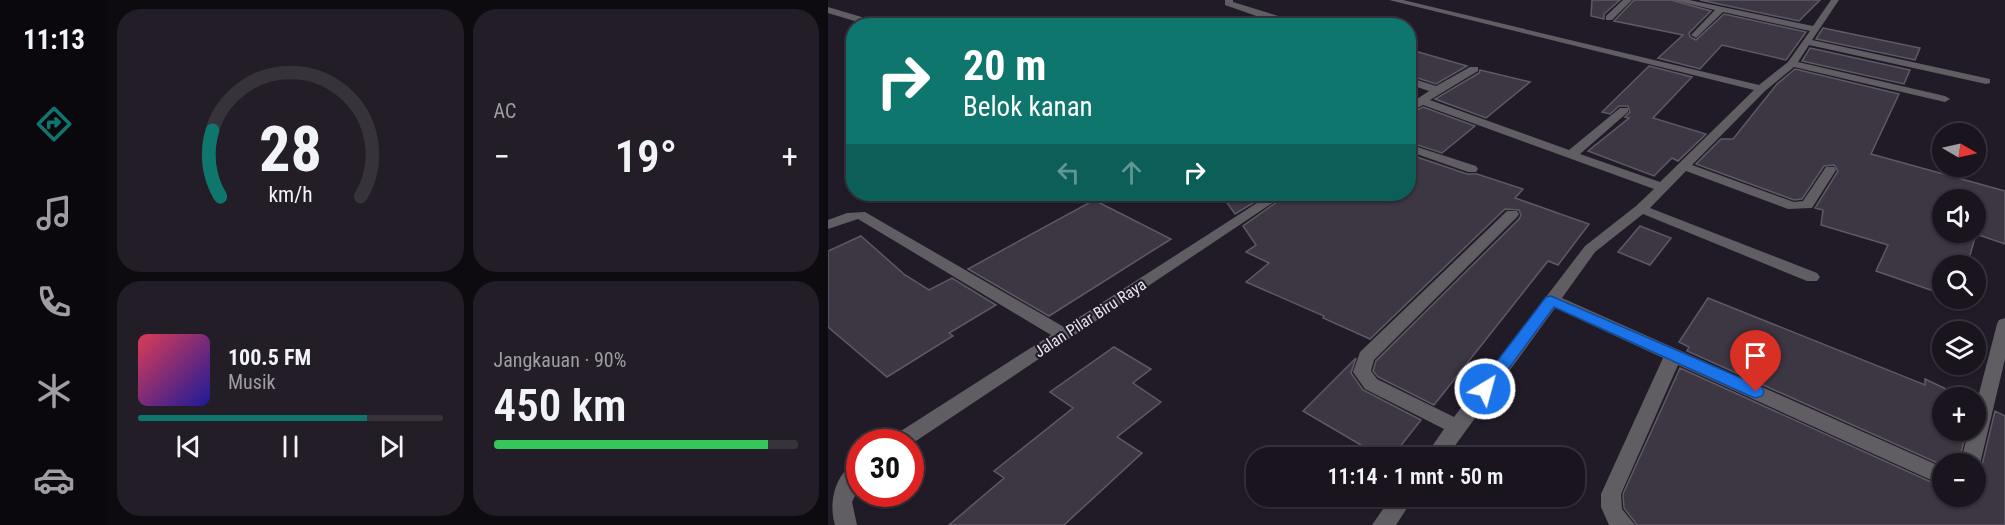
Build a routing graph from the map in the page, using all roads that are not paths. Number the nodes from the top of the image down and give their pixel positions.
1 (1229, 0) edge
2 (1393, 0) edge
3 (1628, 0) edge
4 (1677, 0) edge
5 (1835, 0) edge
6 (1721, 9) junction
7 (828, 10) edge
8 (855, 18) edge
9 (1275, 18) edge
10 (1609, 18) dead end
11 (1815, 29) junction
12 (1696, 35) dead end
13 (1807, 42) junction
14 (1792, 64) junction
15 (1474, 69) dead end
16 (1986, 81) dead end
17 (1416, 83) edge
18 (1761, 89) junction
19 (1437, 90) junction
20 (1944, 99) dead end
21 (1422, 101) junction
22 (1416, 105) edge
23 (1624, 110) dead end
24 (1416, 150) edge
25 (1572, 154) junction
26 (1685, 167) junction
27 (1472, 169) dead end
28 (1830, 170) dead end
29 (1661, 187) junction
30 (1268, 201) edge
31 (1641, 209) junction
32 (1512, 214) dead end
33 (828, 225) edge
34 (1812, 277) dead end
35 (1551, 300) junction
36 (2005, 324) edge
37 (1065, 334) junction
38 (1674, 354) junction
39 (1457, 426) junction
40 (920, 429) edge
41 (1442, 447) edge
42 (1973, 453) edge
43 (1932, 472) edge
44 (846, 488) edge
45 (1397, 507) edge
46 (846, 525) edge
47 (1383, 525) edge
48 (1624, 525) edge

1 - 9 street
2 - 18 street
3 - 10 street
4 - 6 street
5 - 11 street
6 - 11 street
6 - 12 street
7 - 8 street
11 - 13 street
13 - 14 street
13 - 16 street
14 - 18 street
14 - 20 street
15 - 19 street
17 - 19 street
18 - 26 street
19 - 21 street
21 - 22 street
21 - 25 street
23 - 25 street
24 - 27 street
25 - 29 street
26 - 28 street
26 - 29 street
29 - 31 street
30 - 37 street, Jalan Pilar Biru Raya
31 - 34 street
31 - 35 street
32 - 39 street
33 - 37 street
35 - 38 street
35 - 39 street
36 - 42 street
37 - 40 street, Jalan Pilar Biru Raya
38 - 43 street
38 - 48 street
39 - 41 street
44 - 46 street
45 - 47 street

